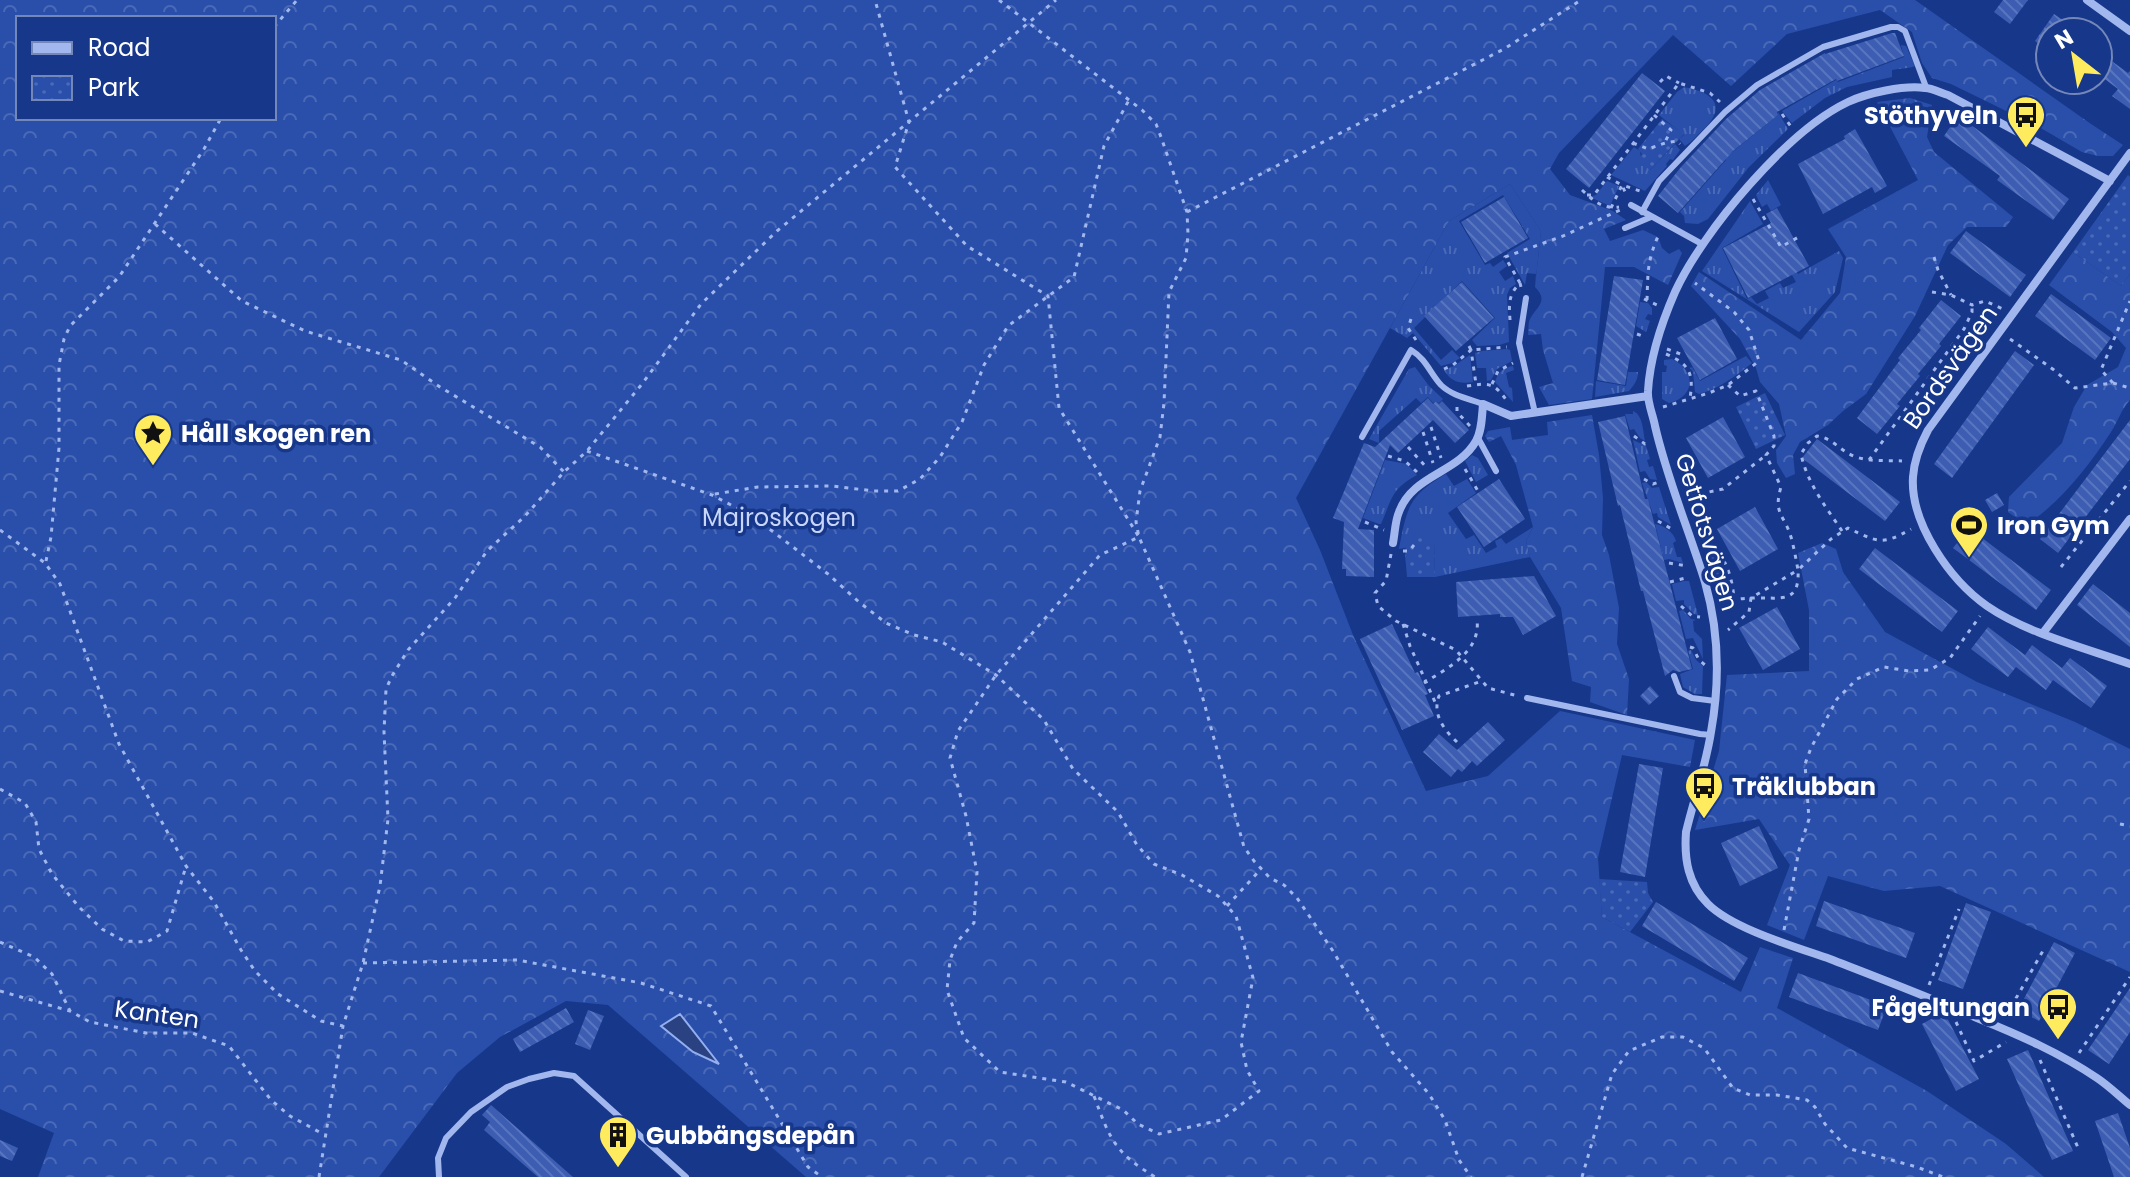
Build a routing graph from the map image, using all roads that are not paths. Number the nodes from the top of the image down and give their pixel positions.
1 (2087, 0) edge
2 (2130, 31) edge
3 (1926, 87) junction
4 (2130, 153) edge
5 (2110, 181) junction
6 (1631, 205) road end
7 (1642, 212) junction
8 (1651, 217) junction
9 (1625, 228) dead end
10 (1702, 244) junction
11 (1526, 298) dead end
12 (1648, 396) junction
13 (1483, 404) junction
14 (1535, 413) junction
15 (1362, 437) dead end
16 (1478, 438) junction
17 (1496, 471) dead end
18 (2130, 519) edge
19 (1394, 539) road end
20 (2043, 633) junction
21 (2130, 664) edge
22 (1674, 676) dead end
23 (1527, 698) road end
24 (1715, 701) junction
25 (1711, 735) junction
26 (2130, 1105) edge
27 (439, 1177) edge
28 (686, 1177) edge

1 - 2 street
3 - 5 street, Getfotsvägen
3 - 7 lane
3 - 10 street, Getfotsvägen
4 - 5 street, Bordsvägen
5 - 20 street, Bordsvägen
6 - 7 lane
7 - 8 lane
8 - 9 lane
8 - 10 lane
10 - 12 street, Getfotsvägen
11 - 14 lane
12 - 14 street
12 - 24 street, Getfotsvägen
13 - 14 street
13 - 15 lane
13 - 16 street
16 - 17 lane
16 - 19 street
18 - 20 street
20 - 21 street, Bordsvägen
22 - 24 lane
23 - 25 lane
24 - 25 street, Getfotsvägen
25 - 26 street, Getfotsvägen
27 - 28 lane

